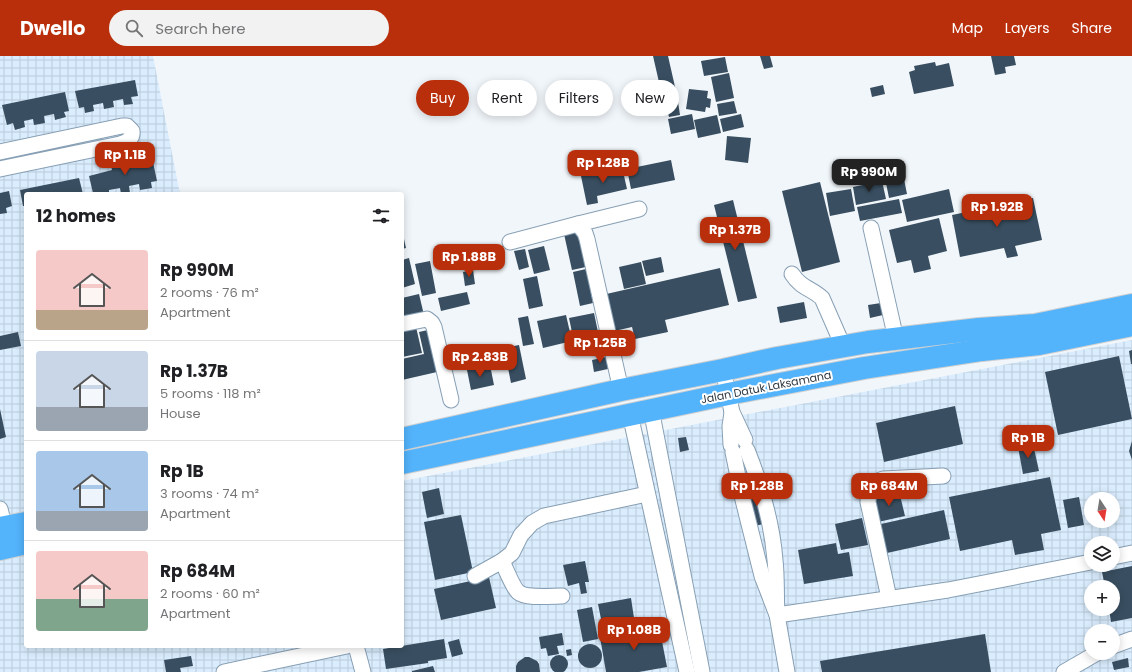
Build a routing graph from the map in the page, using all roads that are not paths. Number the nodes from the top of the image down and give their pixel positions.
1 (0, 152) edge
2 (0, 169) edge
3 (639, 209) dead end
4 (578, 224) junction
5 (871, 228) dead end
6 (510, 242) dead end
7 (792, 274) dead end
8 (1132, 305) edge
9 (404, 324) edge
10 (1132, 325) edge
11 (1037, 334) junction
12 (896, 339) junction
13 (843, 346) junction
14 (723, 370) junction
15 (621, 390) junction
16 (451, 400) dead end
17 (730, 403) junction
18 (651, 409) junction
19 (630, 414) junction
20 (404, 439) edge
21 (739, 447) junction
22 (404, 463) edge
23 (943, 476) dead end
24 (647, 494) junction
25 (24, 524) edge
26 (7, 534) edge
27 (1132, 554) edge
28 (1120, 556) edge
29 (502, 561) junction
30 (1084, 563) edge
31 (475, 576) dead end
32 (562, 596) dead end
33 (889, 598) junction
34 (777, 615) junction
35 (1132, 639) edge
36 (1120, 643) edge
37 (338, 648) edge
38 (357, 648) edge
39 (1085, 660) edge
40 (224, 672) edge
41 (363, 672) edge
42 (687, 672) edge
43 (702, 672) edge
44 (787, 672) edge
45 (1064, 672) edge

1 - 2 street
3 - 4 street
4 - 6 street
4 - 15 street
5 - 12 street
7 - 13 street
8 - 11 highway, Jalan Datuk Laksamana
9 - 16 street
10 - 11 highway, Jalan Datuk Laksamana
11 - 12 highway, Jalan Datuk Laksamana
11 - 17 highway, Jalan Datuk Laksamana
12 - 13 highway, Jalan Datuk Laksamana
13 - 14 highway, Jalan Datuk Laksamana
14 - 15 highway, Jalan Datuk Laksamana
14 - 17 street
15 - 20 highway, Jalan Datuk Laksamana
17 - 18 highway, Jalan Datuk Laksamana
17 - 21 street
18 - 19 highway, Jalan Datuk Laksamana
18 - 43 street
19 - 22 highway, Jalan Datuk Laksamana
19 - 24 street
21 - 34 street
21 - 34 street
23 - 33 street
24 - 29 street
24 - 42 street
25 - 26 highway
27 - 28 street
29 - 31 street
29 - 32 street
30 - 33 street
33 - 34 street
34 - 44 street
35 - 36 street
37 - 40 street
38 - 41 street
39 - 45 street

